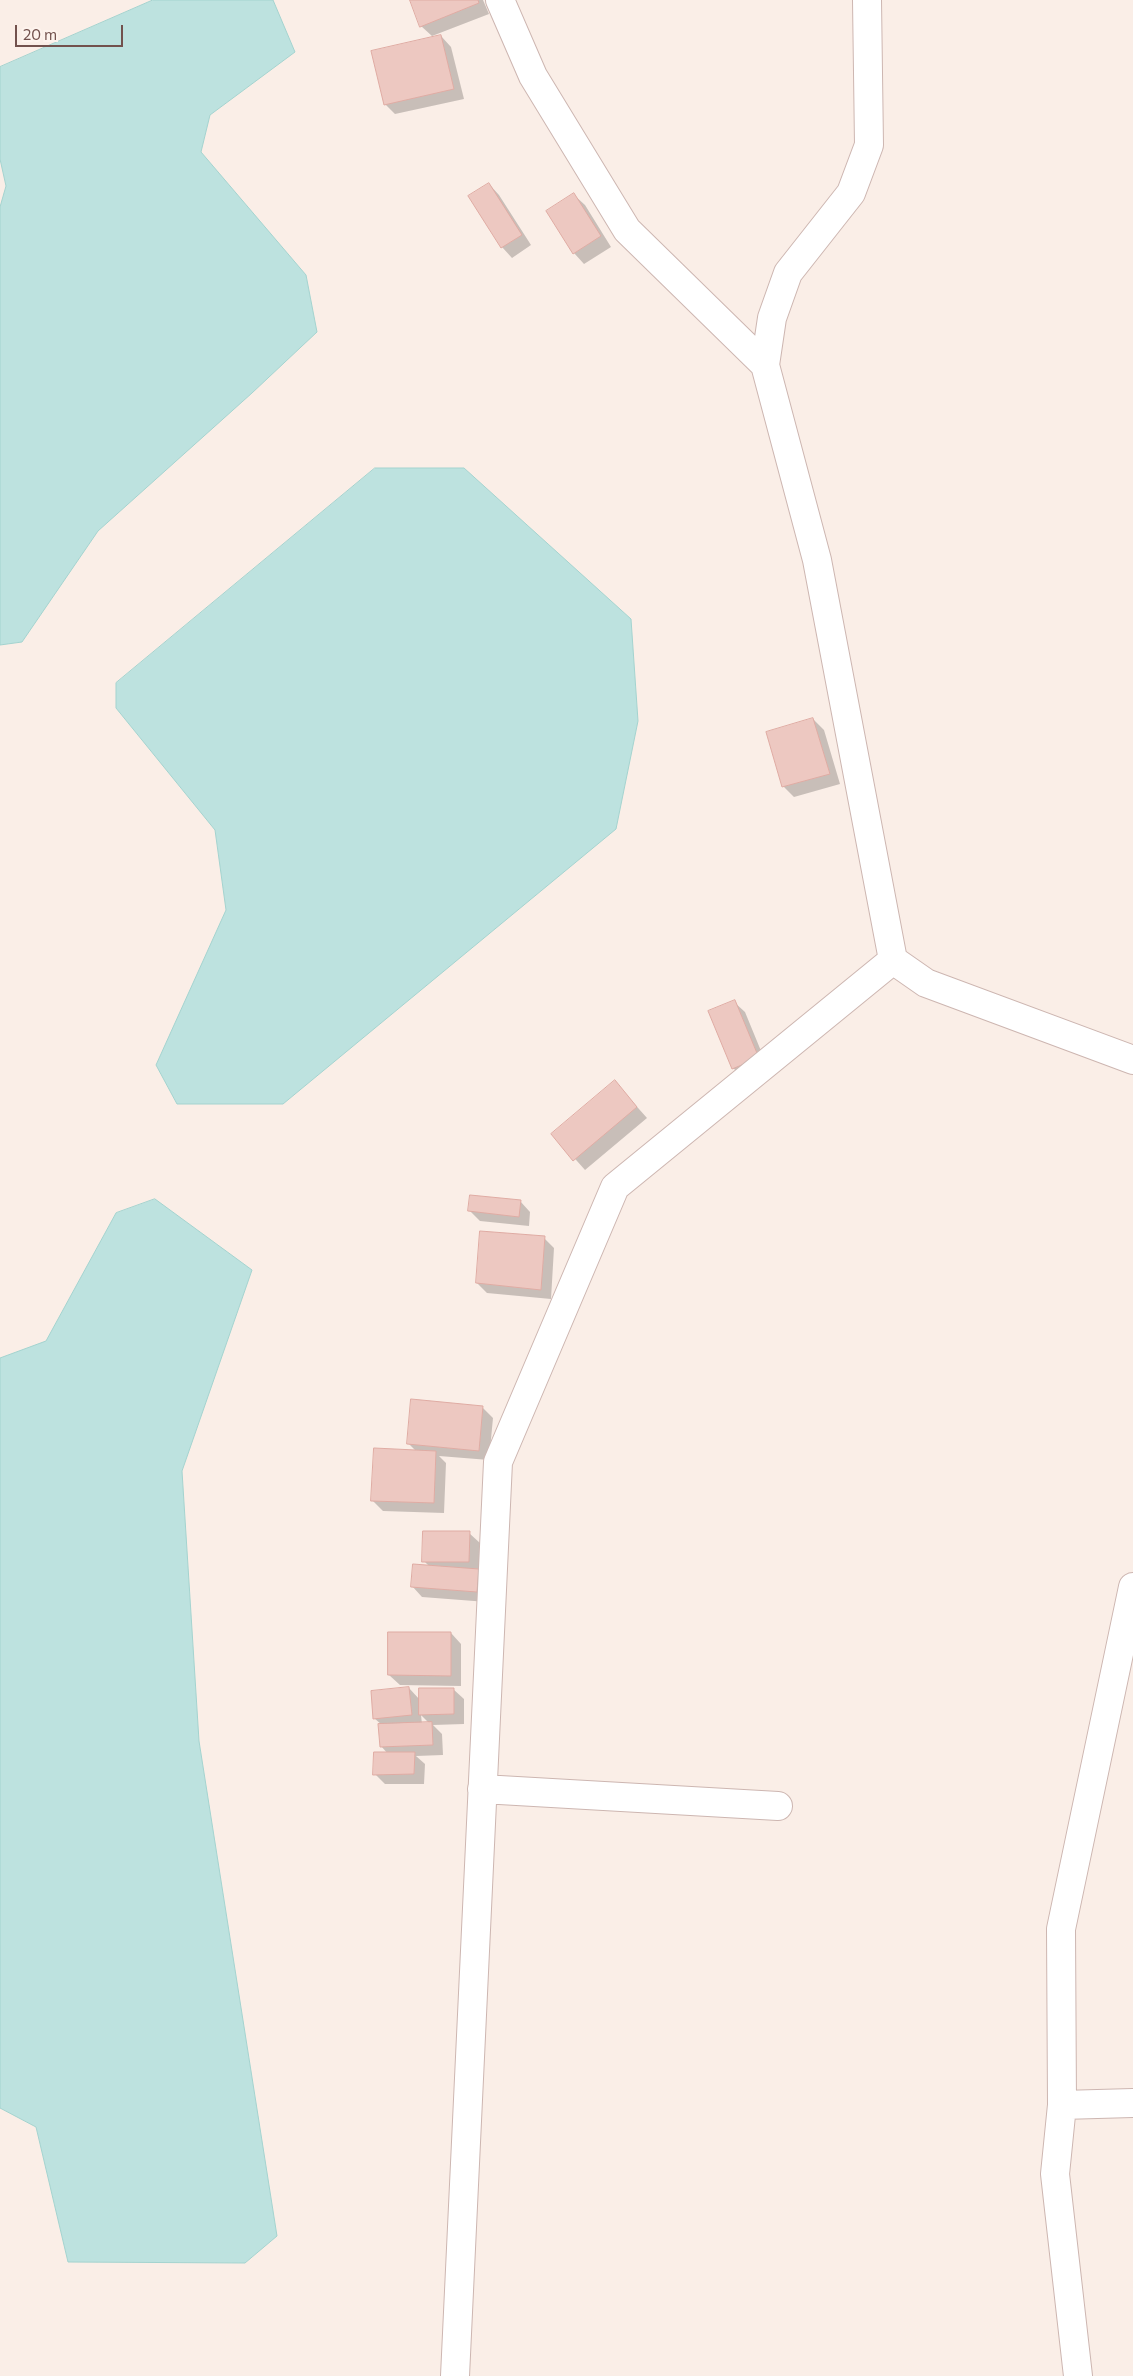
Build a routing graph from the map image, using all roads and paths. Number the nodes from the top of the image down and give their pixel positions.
1 (500, 0) edge
2 (868, 0) edge
3 (765, 365) junction
4 (893, 960) junction
5 (1133, 1060) edge
6 (1133, 1587) edge
7 (482, 1789) junction
8 (778, 1806) dead end
9 (1133, 2103) edge
10 (1062, 2104) junction
11 (455, 2376) edge
12 (1078, 2376) edge

1 - 3 street
2 - 3 street
3 - 4 street
4 - 5 street
4 - 7 street
6 - 10 street
7 - 8 street
7 - 11 street
9 - 10 street
10 - 12 street

